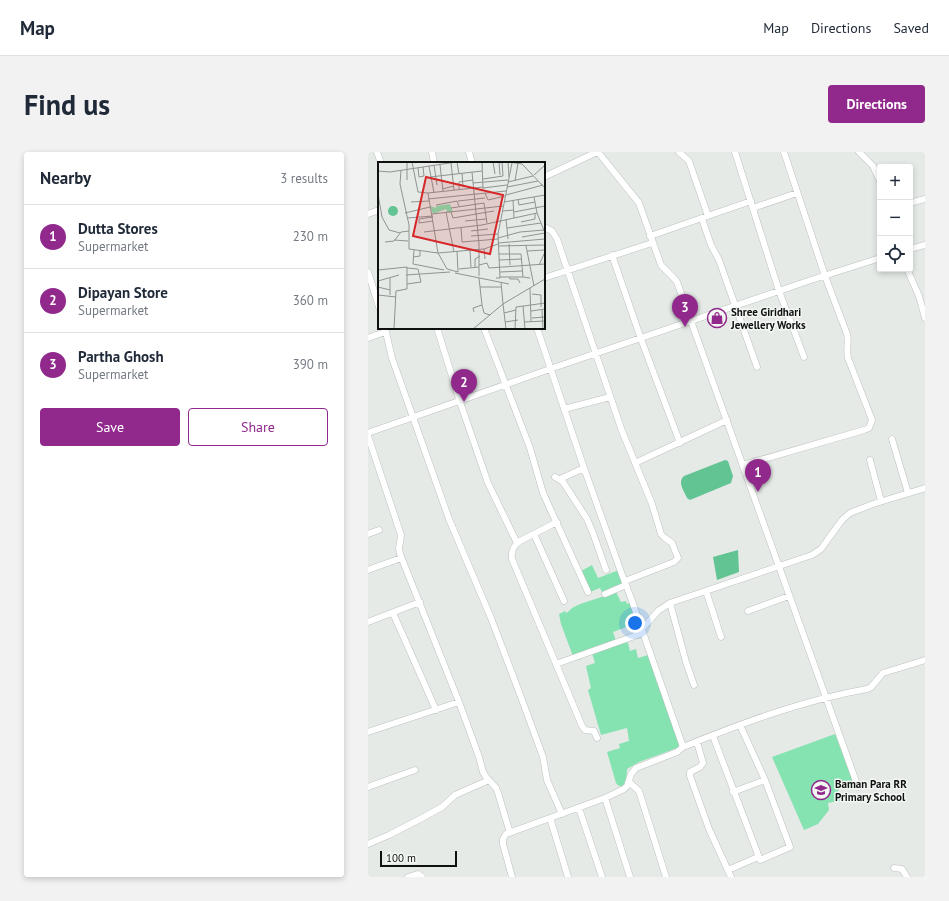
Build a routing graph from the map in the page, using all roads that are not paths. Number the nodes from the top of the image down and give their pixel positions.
1 (377, 152) edge
2 (432, 152) edge
3 (469, 152) edge
4 (597, 152) edge
5 (679, 152) edge
6 (735, 152) edge
7 (784, 152) edge
8 (859, 152) edge
9 (381, 162) edge
10 (434, 162) edge
11 (472, 162) edge
12 (877, 175) edge
13 (545, 177) edge
14 (797, 193) junction
15 (925, 199) edge
16 (913, 202) edge
17 (752, 205) junction
18 (378, 210) edge
19 (368, 214) edge
20 (705, 218) junction
21 (545, 227) edge
22 (650, 236) junction
23 (652, 243) junction
24 (925, 245) edge
25 (913, 249) edge
26 (612, 255) junction
27 (877, 259) edge
28 (567, 270) junction
29 (368, 272) edge
30 (908, 272) edge
31 (824, 276) junction
32 (545, 278) edge
33 (376, 288) edge
34 (779, 291) junction
35 (378, 301) edge
36 (736, 306) junction
37 (925, 318) edge
38 (691, 322) junction
39 (437, 329) edge
40 (484, 329) edge
41 (537, 329) edge
42 (385, 330) edge
43 (368, 338) edge
44 (641, 339) junction
45 (596, 354) junction
46 (804, 357) dead end
47 (757, 367) dead end
48 (550, 369) junction
49 (506, 385) junction
50 (610, 397) junction
51 (460, 402) junction
52 (564, 409) junction
53 (414, 418) junction
54 (727, 420) junction
55 (368, 433) edge
56 (368, 436) edge
57 (892, 439) dead end
58 (680, 443) junction
59 (870, 460) dead end
60 (635, 463) junction
61 (743, 465) junction
62 (584, 468) junction
63 (925, 488) edge
64 (908, 493) junction
65 (881, 501) junction
66 (557, 522) junction
67 (379, 530) dead end
68 (368, 534) edge
69 (534, 534) junction
70 (517, 543) junction
71 (401, 558) junction
72 (779, 566) junction
73 (368, 570) edge
74 (606, 570) dead end
75 (626, 583) junction
76 (706, 591) junction
77 (588, 592) dead end
78 (605, 594) dead end
79 (790, 596) junction
80 (564, 601) dead end
81 (420, 602) junction
82 (670, 603) junction
83 (748, 611) dead end
84 (392, 613) junction
85 (368, 622) edge
86 (642, 631) junction
87 (721, 637) dead end
88 (925, 660) edge
89 (556, 664) junction
90 (694, 685) dead end
91 (825, 698) junction
92 (459, 702) junction
93 (436, 710) junction
94 (740, 725) junction
95 (368, 732) edge
96 (713, 736) junction
97 (597, 738) dead end
98 (697, 742) junction
99 (683, 747) junction
100 (415, 770) dead end
101 (489, 780) junction
102 (765, 780) junction
103 (629, 782) junction
104 (368, 787) edge
105 (858, 787) dead end
106 (733, 792) junction
107 (605, 798) junction
108 (579, 808) junction
109 (562, 814) junction
110 (550, 818) junction
111 (510, 833) junction
112 (368, 844) edge
113 (758, 857) junction
114 (894, 868) dead end
115 (728, 870) junction
116 (408, 877) edge
117 (422, 877) edge
118 (512, 877) edge
119 (568, 877) edge
120 (602, 877) edge
121 (630, 877) edge
122 (666, 877) edge
123 (731, 877) edge
124 (907, 877) edge

1 - 9 street
2 - 10 street
3 - 11 street
4 - 13 street
4 - 22 street
5 - 20 street
6 - 17 street
7 - 14 street
8 - 12 street
14 - 17 street
14 - 31 street
15 - 16 street
17 - 20 street
17 - 34 street
18 - 19 street
20 - 22 street
20 - 36 street
21 - 28 street
22 - 23 street
23 - 26 street
23 - 38 street
24 - 25 street
26 - 28 street
26 - 44 street
27 - 31 street
28 - 32 street
28 - 45 street
29 - 33 street
30 - 37 street
31 - 34 street
31 - 61 street
33 - 35 street
34 - 36 street
34 - 46 street
36 - 38 street
36 - 47 street
38 - 44 street
38 - 54 street
39 - 51 street
40 - 49 street
41 - 48 street
42 - 43 street
42 - 53 street
44 - 45 street
44 - 58 street
45 - 48 street
45 - 50 street
48 - 49 street
48 - 52 street
49 - 51 street
49 - 66 street
50 - 52 street
50 - 60 street
51 - 53 street
51 - 70 street
52 - 62 street
53 - 55 street
53 - 109 street
54 - 58 street
54 - 61 street
56 - 71 street
57 - 64 street
58 - 60 street
59 - 65 street
60 - 75 street
61 - 72 street
62 - 74 street
62 - 75 street
63 - 64 street
64 - 65 street
65 - 72 street
66 - 69 street
66 - 77 street
67 - 68 street
69 - 70 street
69 - 80 street
70 - 89 street
71 - 73 street
71 - 81 street
72 - 76 street
72 - 79 street
75 - 78 street
75 - 86 street
76 - 82 street
76 - 87 street
79 - 83 street
79 - 91 street
81 - 84 street
81 - 92 street
82 - 86 street
82 - 90 street
84 - 85 street
84 - 93 street
86 - 89 street
86 - 99 street
88 - 91 street
89 - 97 street
91 - 94 street
91 - 105 street
92 - 93 street
92 - 101 street
93 - 95 street
94 - 96 street
94 - 102 street
96 - 98 street
96 - 106 street
98 - 99 street
98 - 115 street
99 - 103 street
100 - 104 street
101 - 111 street
101 - 112 street
102 - 106 street
102 - 113 street
103 - 107 street
103 - 122 street
106 - 113 street
107 - 108 street
107 - 121 street
108 - 109 street
108 - 120 street
109 - 110 street
110 - 111 street
110 - 119 street
111 - 118 street
113 - 115 street
114 - 124 street
115 - 123 street
116 - 117 street

